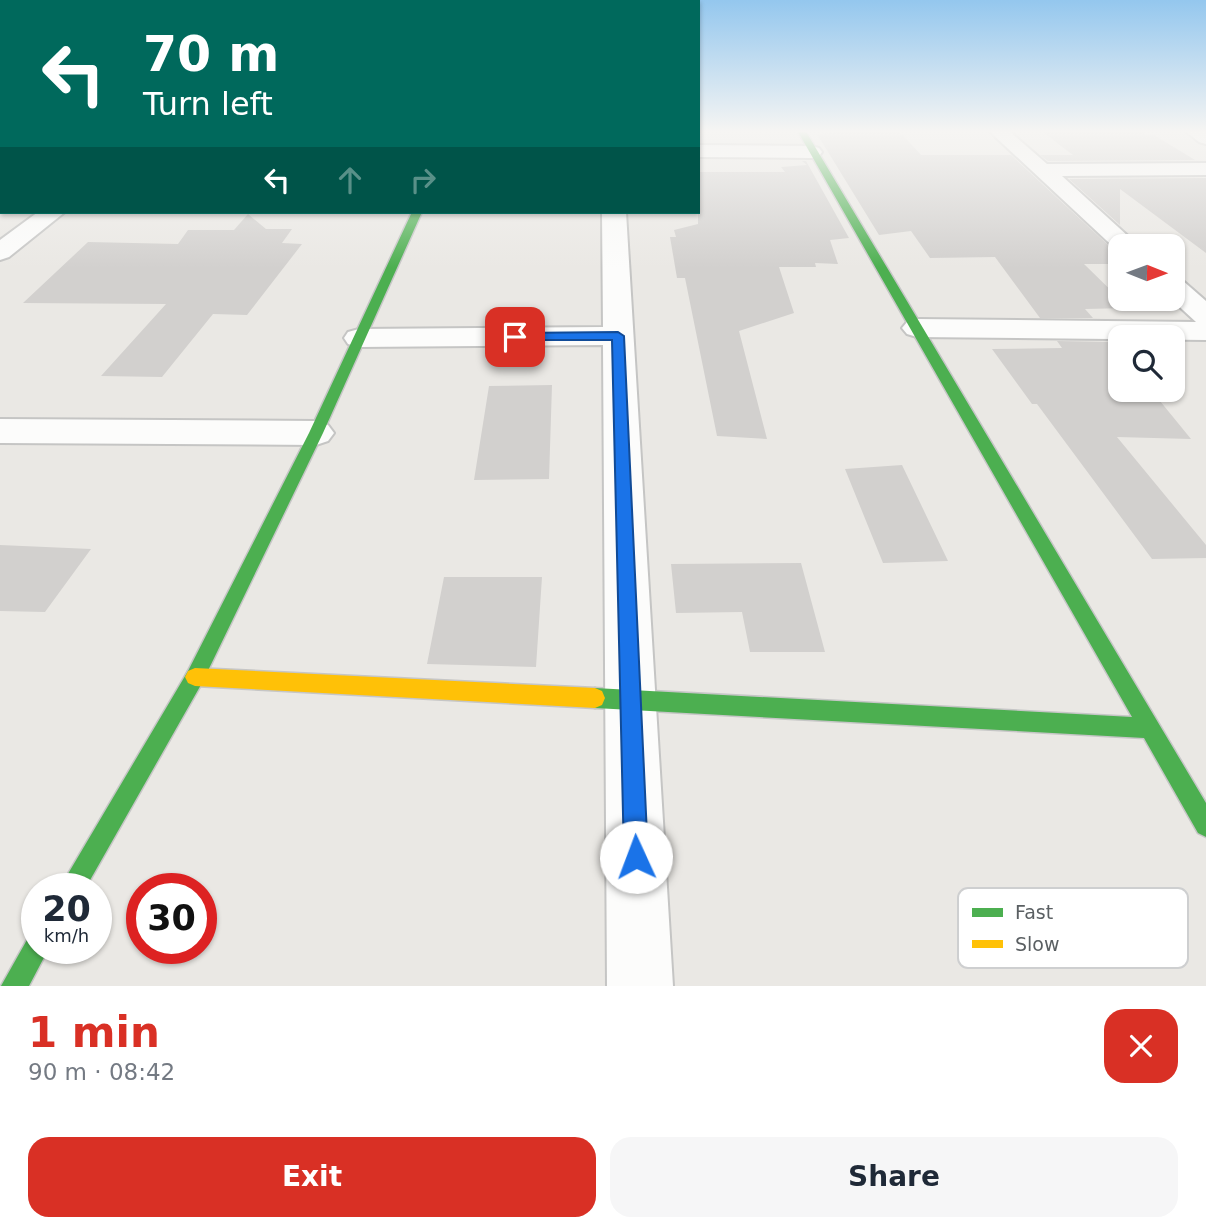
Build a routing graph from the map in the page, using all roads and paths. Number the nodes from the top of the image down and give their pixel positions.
1 (826, 176) edge
2 (1048, 176) edge
3 (50, 214) edge
4 (416, 214) edge
5 (614, 214) edge
6 (1113, 234) edge
7 (0, 252) edge
8 (1185, 297) edge
9 (1206, 316) edge
10 (918, 328) junction
11 (1206, 331) edge
12 (618, 336) junction
13 (359, 338) junction
14 (0, 431) edge
15 (316, 433) junction
16 (195, 677) junction
17 (632, 702) junction
18 (1148, 728) junction
19 (1206, 825) edge
20 (80, 873) edge
21 (27, 964) edge
22 (14, 986) edge
23 (640, 986) edge

1 - 10 street
2 - 6 street
3 - 7 street
4 - 13 street
5 - 12 street
8 - 9 street
10 - 11 street
10 - 18 street
12 - 13 street
12 - 17 street
13 - 15 street
14 - 15 street
15 - 16 street
16 - 17 street
16 - 20 street
17 - 18 street
17 - 23 street
18 - 19 street
21 - 22 street

